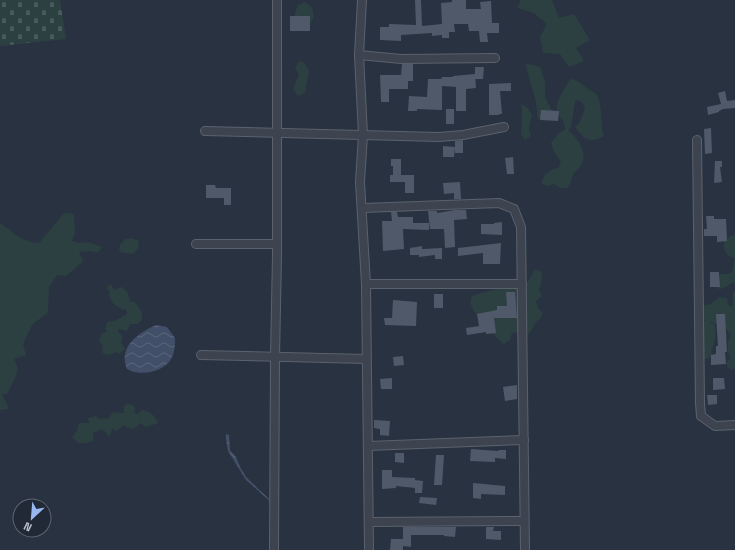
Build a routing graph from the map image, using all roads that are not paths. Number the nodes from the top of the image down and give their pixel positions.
1 (277, 0) edge
2 (362, 0) edge
3 (359, 55) junction
4 (495, 58) dead end
5 (504, 127) dead end
6 (205, 131) dead end
7 (277, 133) junction
8 (363, 135) junction
9 (697, 140) dead end
10 (362, 208) junction
11 (196, 244) dead end
12 (277, 244) junction
13 (366, 284) junction
14 (522, 284) junction
15 (201, 355) dead end
16 (275, 357) junction
17 (366, 358) junction
18 (735, 425) edge
19 (524, 440) junction
20 (368, 446) junction
21 (524, 521) junction
22 (369, 522) junction
23 (274, 550) edge
24 (369, 550) edge
25 (525, 550) edge

1 - 7 street
2 - 3 street
3 - 4 street
3 - 8 street
5 - 8 street
6 - 7 street
7 - 8 street
7 - 12 street
8 - 10 street
9 - 18 street
10 - 13 street
10 - 14 street
11 - 12 street
12 - 16 street
13 - 14 street
13 - 17 street
14 - 19 street
15 - 16 street
16 - 17 street
16 - 23 street
17 - 20 street
19 - 20 street
19 - 21 street
20 - 22 street
21 - 22 street
21 - 25 street
22 - 24 street

